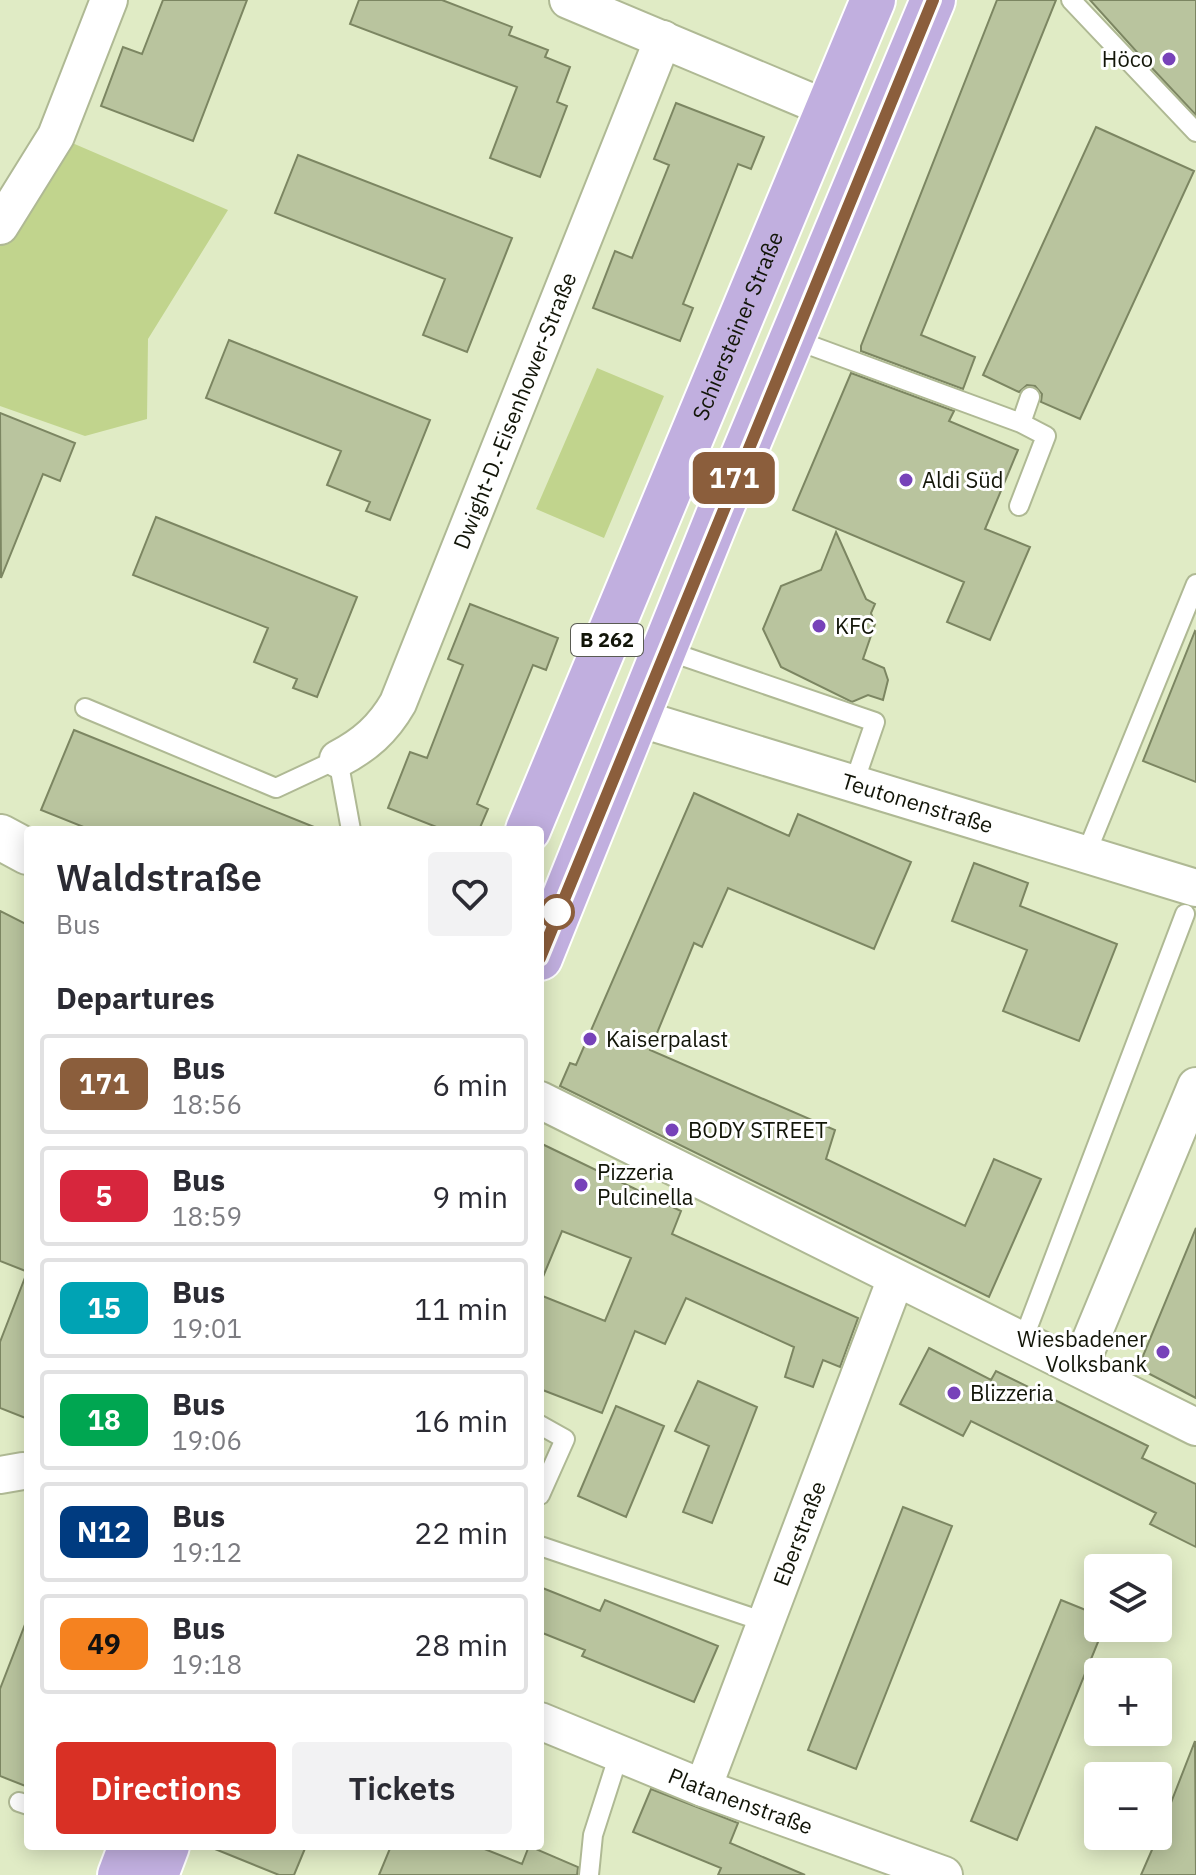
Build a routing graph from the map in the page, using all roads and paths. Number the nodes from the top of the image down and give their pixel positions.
1 (109, 0) edge
2 (568, 0) edge
3 (873, 0) edge
4 (933, 0) edge
5 (1071, 0) edge
6 (663, 39) junction
7 (828, 109) junction
8 (1196, 132) edge
9 (0, 226) edge
10 (793, 339) junction
11 (1030, 397) dead end
12 (1021, 423) junction
13 (1019, 506) dead end
14 (1196, 584) edge
15 (665, 650) junction
16 (85, 708) dead end
17 (638, 718) junction
18 (338, 759) junction
19 (854, 783) junction
20 (350, 826) edge
21 (530, 826) edge
22 (0, 837) edge
23 (24, 850) edge
24 (1086, 854) junction
25 (1190, 901) edge
26 (544, 948) edge
27 (1196, 1086) edge
28 (544, 1102) edge
29 (896, 1278) junction
30 (1023, 1340) junction
31 (1079, 1368) junction
32 (544, 1427) edge
33 (1196, 1427) edge
34 (544, 1486) edge
35 (544, 1547) edge
36 (765, 1622) junction
37 (544, 1723) edge
38 (619, 1754) junction
39 (703, 1788) junction
40 (129, 1850) edge
41 (165, 1850) edge
42 (120, 1875) edge
43 (156, 1875) edge
44 (589, 1875) edge
45 (944, 1875) edge

1 - 9 street
2 - 6 street
3 - 7 main road, Schiersteiner Straße / B 262
4 - 10 main road, B 262
5 - 8 lane
6 - 7 street
6 - 18 street, Dwight-D.-Eisenhower-Straße
7 - 21 main road, Schiersteiner Straße / B 262
10 - 12 lane
10 - 15 main road, B 262
11 - 12 lane
12 - 13 lane
14 - 24 lane
15 - 17 main road, B 262
15 - 19 lane
16 - 18 lane
17 - 19 street, Teutonenstraße
17 - 26 main road, B 262
18 - 20 lane
19 - 24 street, Teutonenstraße
22 - 23 street
24 - 25 street, Teutonenstraße
25 - 30 lane
27 - 31 street
28 - 29 street
29 - 30 street
29 - 36 street, Eberstraße
30 - 31 street
31 - 33 street
32 - 34 lane
35 - 36 lane
36 - 39 street, Eberstraße
37 - 38 street, Platanenstraße
38 - 39 street, Platanenstraße
38 - 44 lane
39 - 45 street, Platanenstraße
40 - 42 main road
41 - 43 main road

